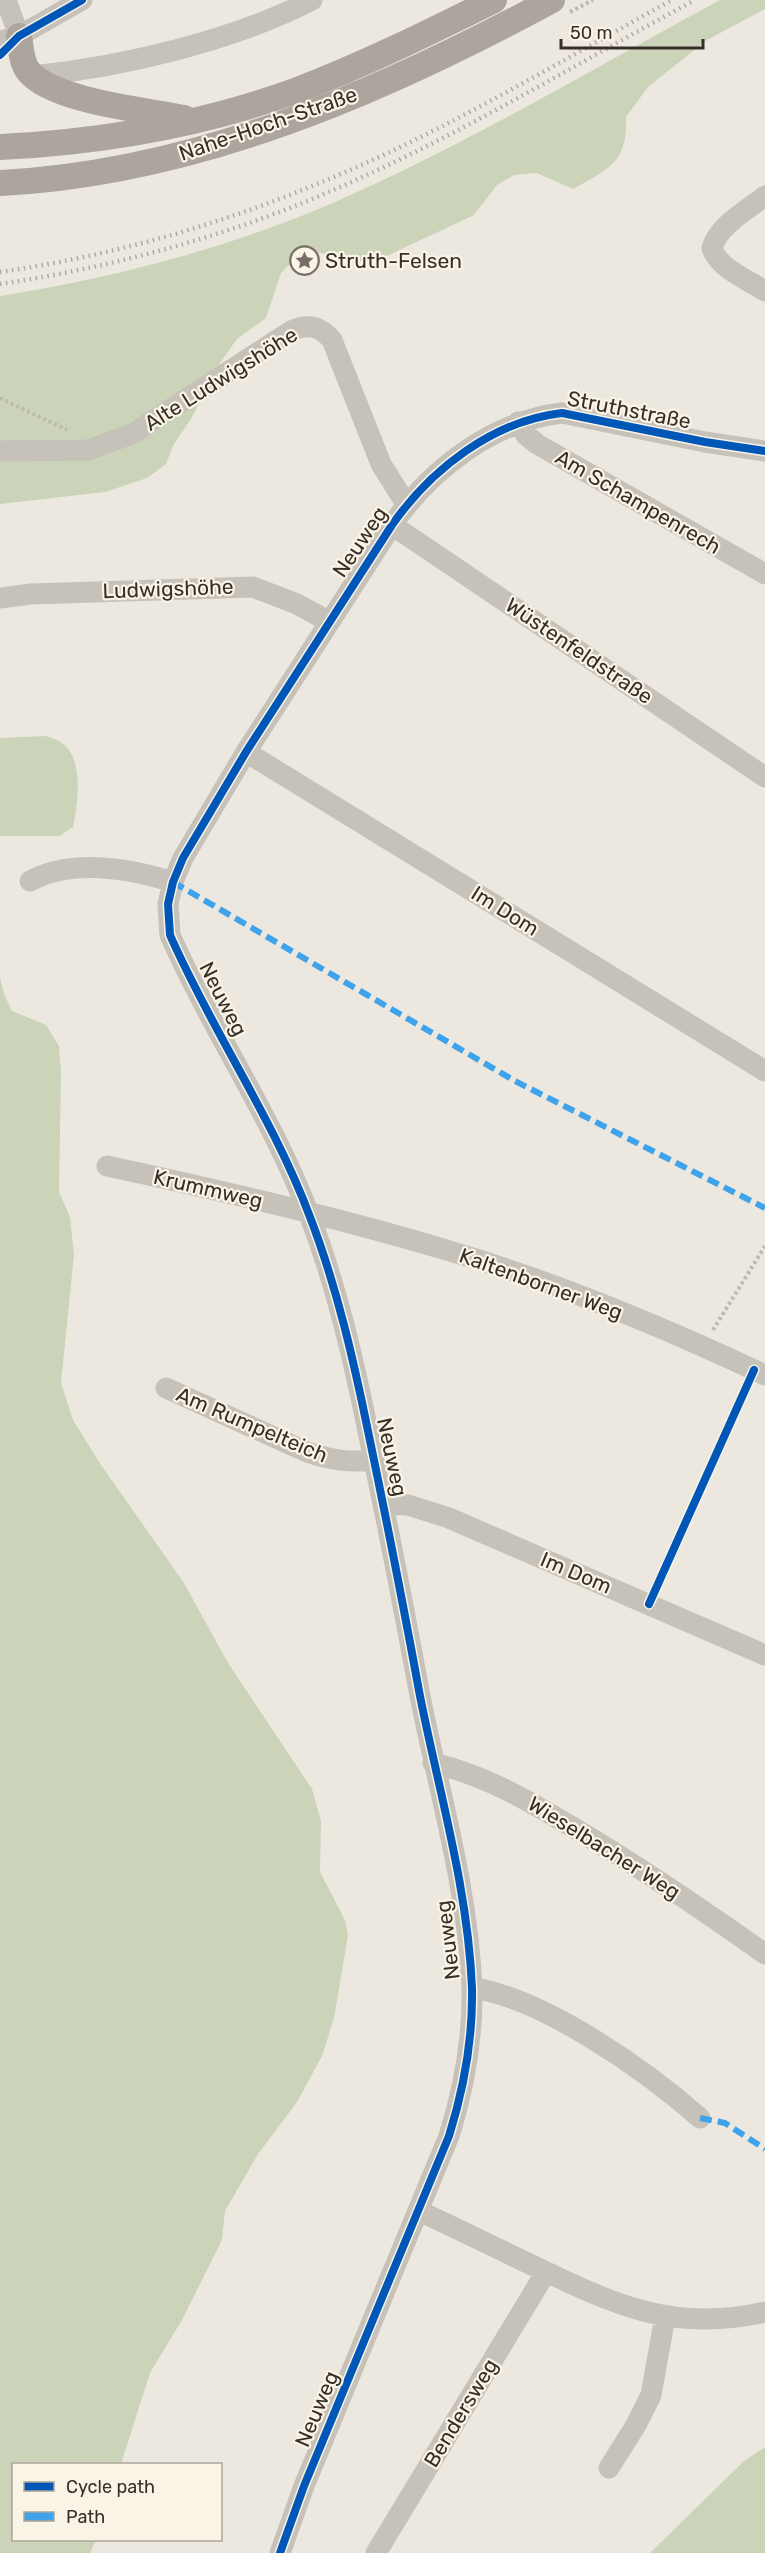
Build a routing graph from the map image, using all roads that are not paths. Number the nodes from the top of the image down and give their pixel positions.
1 (6, 0) edge
2 (82, 0) edge
3 (312, 0) edge
4 (494, 0) edge
5 (552, 0) edge
6 (9, 38) edge
7 (0, 55) edge
8 (33, 76) junction
9 (196, 120) junction
10 (0, 147) edge
11 (0, 183) edge
12 (765, 196) edge
13 (765, 291) edge
14 (518, 422) junction
15 (765, 451) edge
16 (0, 452) edge
17 (460, 456) joint
18 (406, 504) junction
19 (392, 525) junction
20 (765, 574) edge
21 (0, 598) edge
22 (328, 621) junction
23 (246, 752) junction
24 (765, 777) edge
25 (30, 881) dead end
26 (173, 882) junction
27 (765, 1071) edge
28 (107, 1166) dead end
29 (309, 1213) junction
30 (765, 1375) edge
31 (166, 1388) dead end
32 (374, 1460) junction
33 (383, 1504) junction
34 (765, 1655) edge
35 (433, 1763) junction
36 (765, 1954) edge
37 (472, 1988) junction
38 (700, 2118) dead end
39 (419, 2211) junction
40 (546, 2272) junction
41 (765, 2312) edge
42 (665, 2317) junction
43 (609, 2468) dead end
44 (280, 2553) edge
45 (376, 2553) edge

1 - 6 street
2 - 6 street
3 - 8 street
4 - 9 main road, Nahe-Hoch-Straße
5 - 11 main road, Nahe-Hoch-Straße
6 - 7 street
6 - 8 main road
8 - 9 main road
9 - 10 main road, Nahe-Hoch-Straße
12 - 13 street
14 - 15 street, Struthstraße
14 - 17 street, Struthstraße
14 - 20 street, Am Schampenrech
16 - 18 street, Alte Ludwigshöhe
17 - 18 street, Neuweg
18 - 19 street, Neuweg
19 - 22 street, Neuweg
19 - 24 street, Wüstenfeldstraße
21 - 22 street, Ludwigshöhe
22 - 23 street, Neuweg
23 - 26 street, Neuweg
23 - 27 street, Im Dom
25 - 26 street
26 - 29 street, Neuweg
28 - 29 street, Krummweg
29 - 30 street, Kaltenborner Weg
29 - 32 street, Neuweg
31 - 32 street, Am Rumpelteich
32 - 33 street, Neuweg
33 - 34 street, Im Dom
33 - 35 street, Neuweg
35 - 36 street, Wieselbacher Weg
35 - 37 street, Neuweg
37 - 38 street
37 - 39 street, Neuweg
39 - 40 street
39 - 44 street, Neuweg
40 - 42 street
40 - 45 street, Bendersweg
41 - 42 street
42 - 43 street

